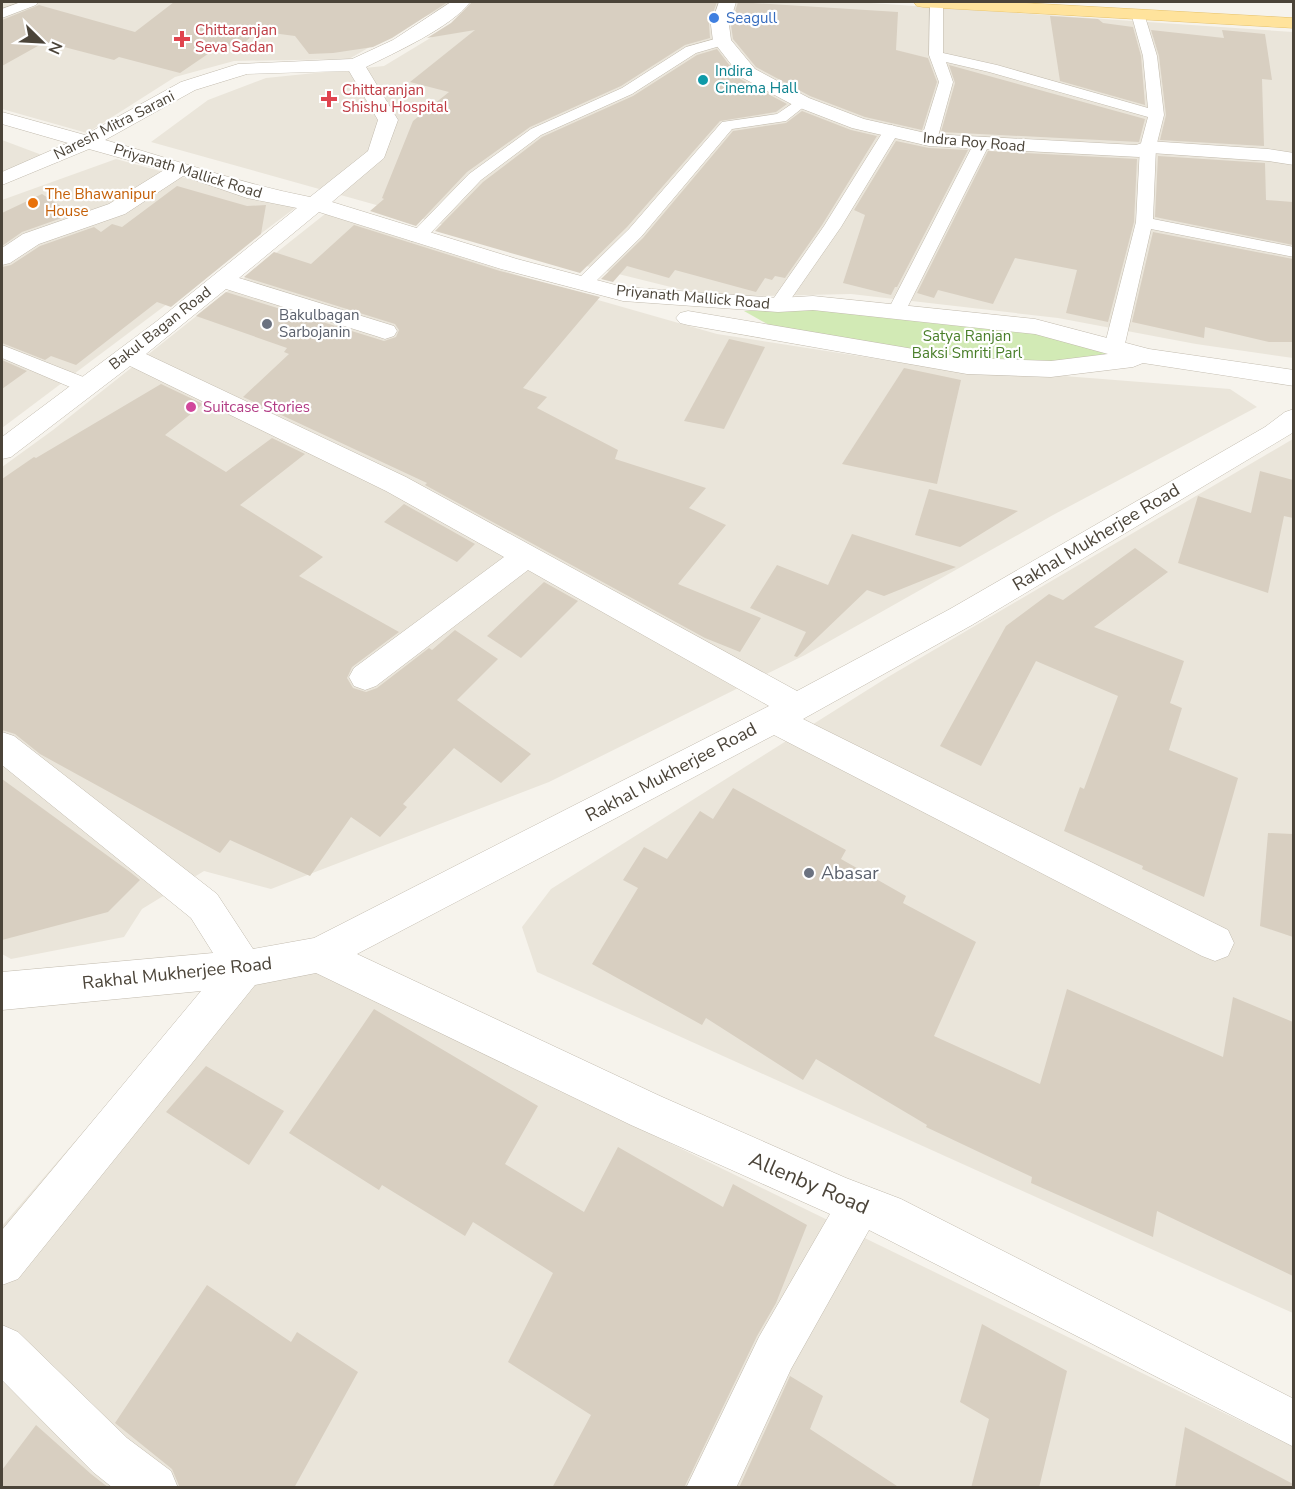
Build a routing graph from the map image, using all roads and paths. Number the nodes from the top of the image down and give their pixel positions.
1 (32, 2) edge
2 (461, 2) edge
3 (727, 2) edge
4 (930, 2) edge
5 (1196, 2) edge
6 (1293, 7) edge
7 (1138, 13) junction
8 (2, 14) edge
9 (1293, 23) edge
10 (722, 41) junction
11 (937, 56) junction
12 (355, 65) junction
13 (802, 102) junction
14 (1156, 115) junction
15 (2, 118) edge
16 (892, 130) junction
17 (929, 140) junction
18 (89, 141) junction
19 (982, 142) junction
20 (1148, 147) junction
21 (1293, 159) edge
22 (181, 168) junction
23 (2, 179) edge
24 (307, 211) junction
25 (1144, 222) junction
26 (417, 237) junction
27 (1293, 252) edge
28 (2, 258) edge
29 (222, 280) junction
30 (585, 282) junction
31 (778, 305) junction
32 (896, 312) junction
33 (384, 332) dead end
34 (1114, 348) junction
35 (2, 351) edge
36 (128, 356) junction
37 (1149, 357) junction
38 (1293, 378) edge
39 (84, 385) junction
40 (1293, 418) edge
41 (2, 450) edge
42 (526, 556) junction
43 (365, 677) dead end
44 (785, 713) junction
45 (2, 746) edge
46 (1215, 943) dead end
47 (318, 955) junction
48 (243, 969) junction
49 (2, 991) edge
50 (859, 1206) junction
51 (2, 1263) edge
52 (2, 1348) edge
53 (1293, 1424) edge
54 (154, 1488) edge
55 (710, 1488) edge

1 - 8 lane
2 - 12 street, Naresh Mitra Sarani
3 - 10 street
4 - 7 main road
4 - 11 lane
5 - 6 main road
7 - 9 main road
7 - 14 lane
10 - 13 street, Indra Roy Road
10 - 26 lane
11 - 14 lane
11 - 17 lane
12 - 18 street, Naresh Mitra Sarani
12 - 24 street, Bakul Bagan Road
13 - 16 street, Indra Roy Road
13 - 30 lane
14 - 20 lane
15 - 18 street, Priyanath Mallick Road
16 - 17 street, Indra Roy Road
16 - 31 lane
17 - 19 street, Indra Roy Road
18 - 22 street, Priyanath Mallick Road
18 - 23 street, Naresh Mitra Sarani
19 - 20 street, Indra Roy Road
19 - 32 lane
20 - 21 street, Indra Roy Road
20 - 25 lane
22 - 24 street, Priyanath Mallick Road
22 - 28 street
24 - 26 street, Priyanath Mallick Road
24 - 29 street, Bakul Bagan Road
24 - 37 street
25 - 27 lane
25 - 34 lane
26 - 30 street, Priyanath Mallick Road
29 - 33 street
29 - 36 street, Bakul Bagan Road
30 - 31 street, Priyanath Mallick Road
31 - 32 street, Priyanath Mallick Road
32 - 34 street, Priyanath Mallick Road
34 - 37 street, Priyanath Mallick Road
35 - 39 lane
36 - 39 street, Bakul Bagan Road
36 - 42 street
37 - 38 street, Priyanath Mallick Road
39 - 41 street, Bakul Bagan Road
40 - 44 street, Rakhal Mukherjee Road
42 - 43 street
42 - 44 street
44 - 46 street
44 - 47 street, Rakhal Mukherjee Road
45 - 48 street
47 - 48 street, Rakhal Mukherjee Road
47 - 50 street, Allenby Road
48 - 49 street, Rakhal Mukherjee Road
48 - 51 street
50 - 53 street, Allenby Road
50 - 55 street
52 - 54 street

